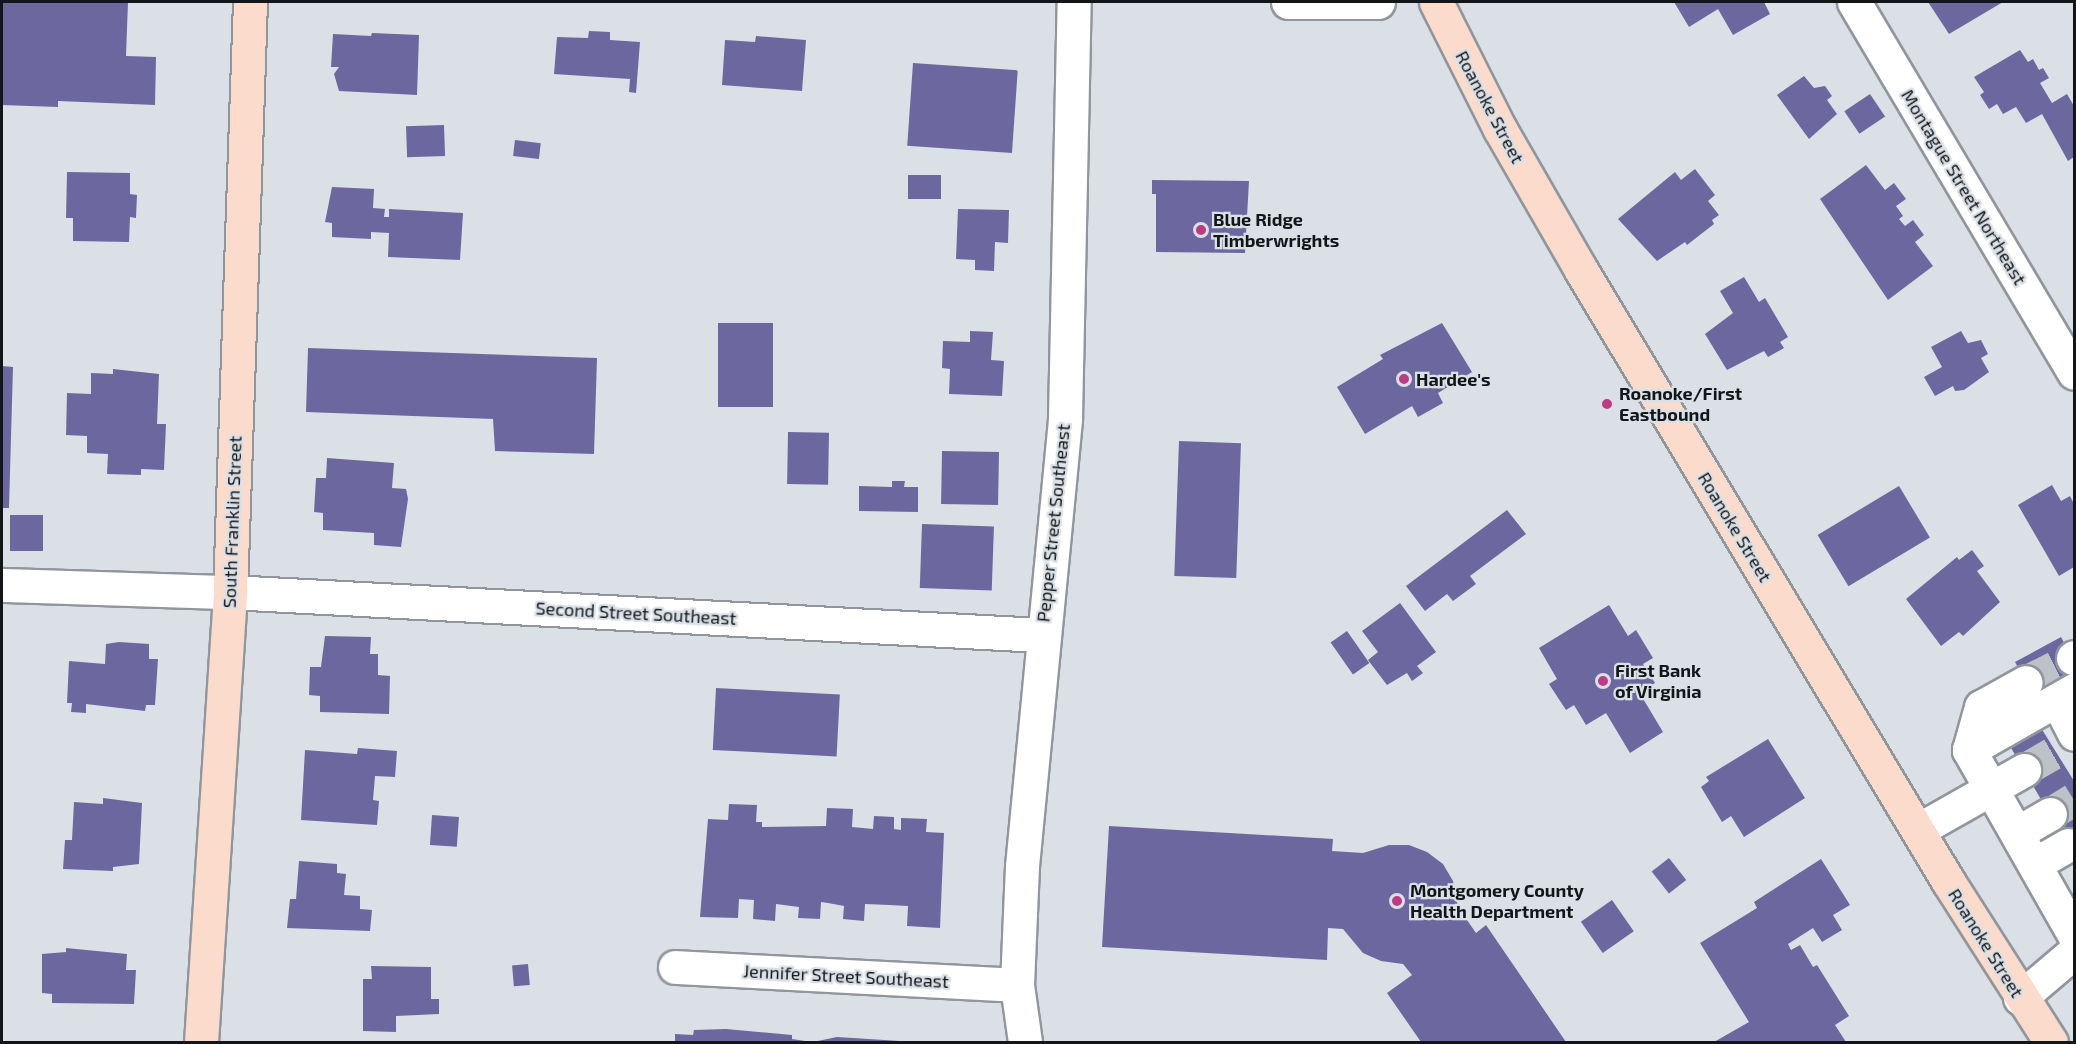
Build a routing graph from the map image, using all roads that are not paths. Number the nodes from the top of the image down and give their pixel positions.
1 (250, 2) edge
2 (1074, 2) edge
3 (1288, 2) edge
4 (1378, 2) edge
5 (1436, 2) edge
6 (1854, 2) edge
7 (2074, 373) edge
8 (2, 585) edge
9 (230, 592) junction
10 (1041, 635) junction
11 (2026, 682) tunnel mouth
12 (2066, 695) edge
13 (2068, 742) edge
14 (1969, 750) junction
15 (2024, 770) tunnel mouth
16 (1991, 789) junction
17 (2049, 814) tunnel mouth
18 (1918, 830) junction
19 (2017, 833) junction
20 (2068, 845) tunnel mouth
21 (2035, 864) junction
22 (2065, 894) edge
23 (2074, 935) edge
24 (2074, 952) edge
25 (675, 967) dead end
26 (1017, 985) junction
27 (2020, 998) junction
28 (201, 1042) edge
29 (1025, 1042) edge
30 (2051, 1042) edge

1 - 9 main road, South Franklin Street
2 - 10 street, Pepper Street Southeast
3 - 4 street
5 - 18 main road, Roanoke Street
6 - 7 street, Montague Street Northeast
8 - 9 street, Second Street Southeast
9 - 10 street, Second Street Southeast
9 - 28 main road, South Franklin Street
10 - 26 street, Pepper Street Southeast
11 - 14 street
12 - 13 street
12 - 14 street
14 - 16 street
15 - 16 street
16 - 18 street
16 - 19 street
17 - 19 street
18 - 27 main road, Roanoke Street
19 - 21 street
20 - 21 street
21 - 22 street
22 - 23 street
24 - 27 street
25 - 26 street, Jennifer Street Southeast
26 - 29 street, Pepper Street Southeast
27 - 30 main road, Roanoke Street

